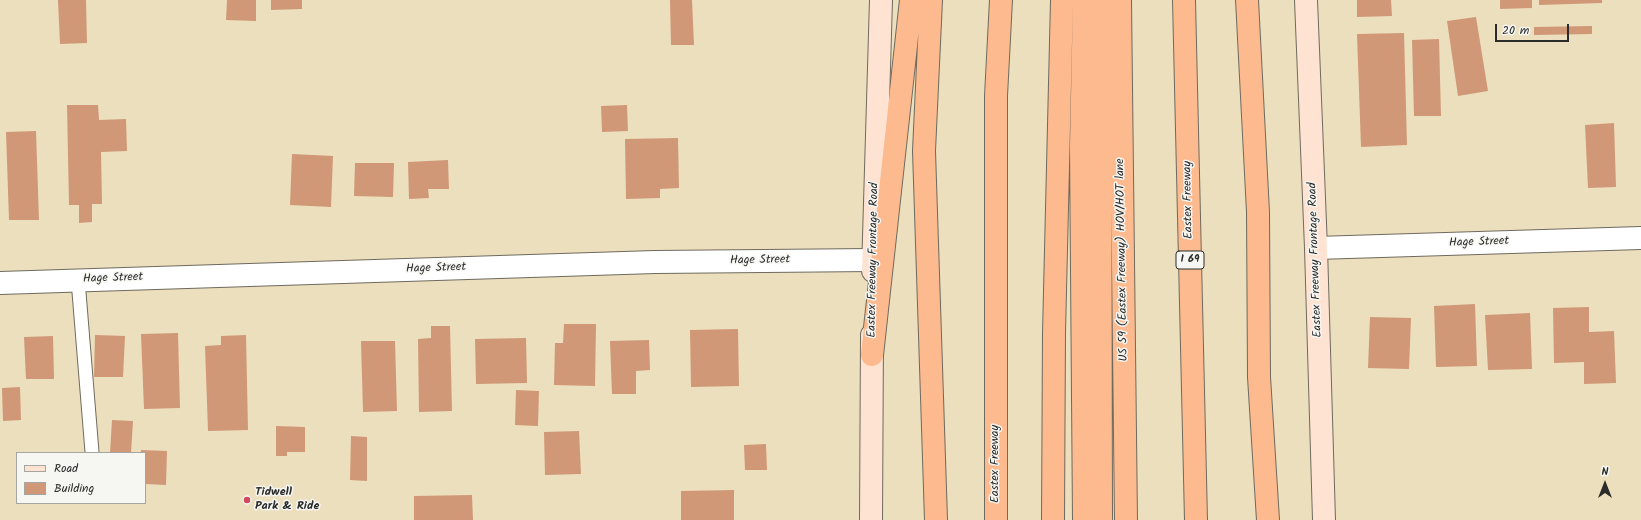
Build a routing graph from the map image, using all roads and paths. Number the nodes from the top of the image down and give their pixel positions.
1 (881, 0) edge
2 (911, 0) edge
3 (931, 0) edge
4 (1001, 0) edge
5 (1062, 0) edge
6 (1084, 0) edge
7 (1100, 0) edge
8 (1120, 0) edge
9 (1184, 0) edge
10 (1247, 0) edge
11 (1306, 0) edge
12 (1641, 238) edge
13 (1316, 248) junction
14 (873, 260) junction
15 (78, 280) junction
16 (0, 283) edge
17 (872, 354) junction
18 (1092, 431) junction
19 (92, 452) edge
20 (871, 520) edge
21 (936, 520) edge
22 (996, 520) edge
23 (1053, 520) edge
24 (1084, 520) edge
25 (1101, 520) edge
26 (1126, 520) edge
27 (1196, 520) edge
28 (1268, 520) edge
29 (1324, 520) edge

1 - 14 main road, Eastex Freeway Frontage Road
2 - 17 highway
3 - 21 highway
4 - 22 highway, Eastex Freeway
5 - 23 highway
6 - 18 highway
7 - 18 highway
8 - 26 highway, US 59 (Eastex Freeway) HOV/HOT lane
9 - 27 highway, Eastex Freeway / I 69
10 - 28 highway
11 - 13 main road, Eastex Freeway Frontage Road
12 - 13 street, Hage Street
13 - 29 main road, Eastex Freeway Frontage Road
14 - 15 street, Hage Street
14 - 17 main road, Eastex Freeway Frontage Road
15 - 16 street, Hage Street
15 - 19 lane
17 - 20 main road, Eastex Freeway Frontage Road
18 - 24 highway
18 - 25 highway

